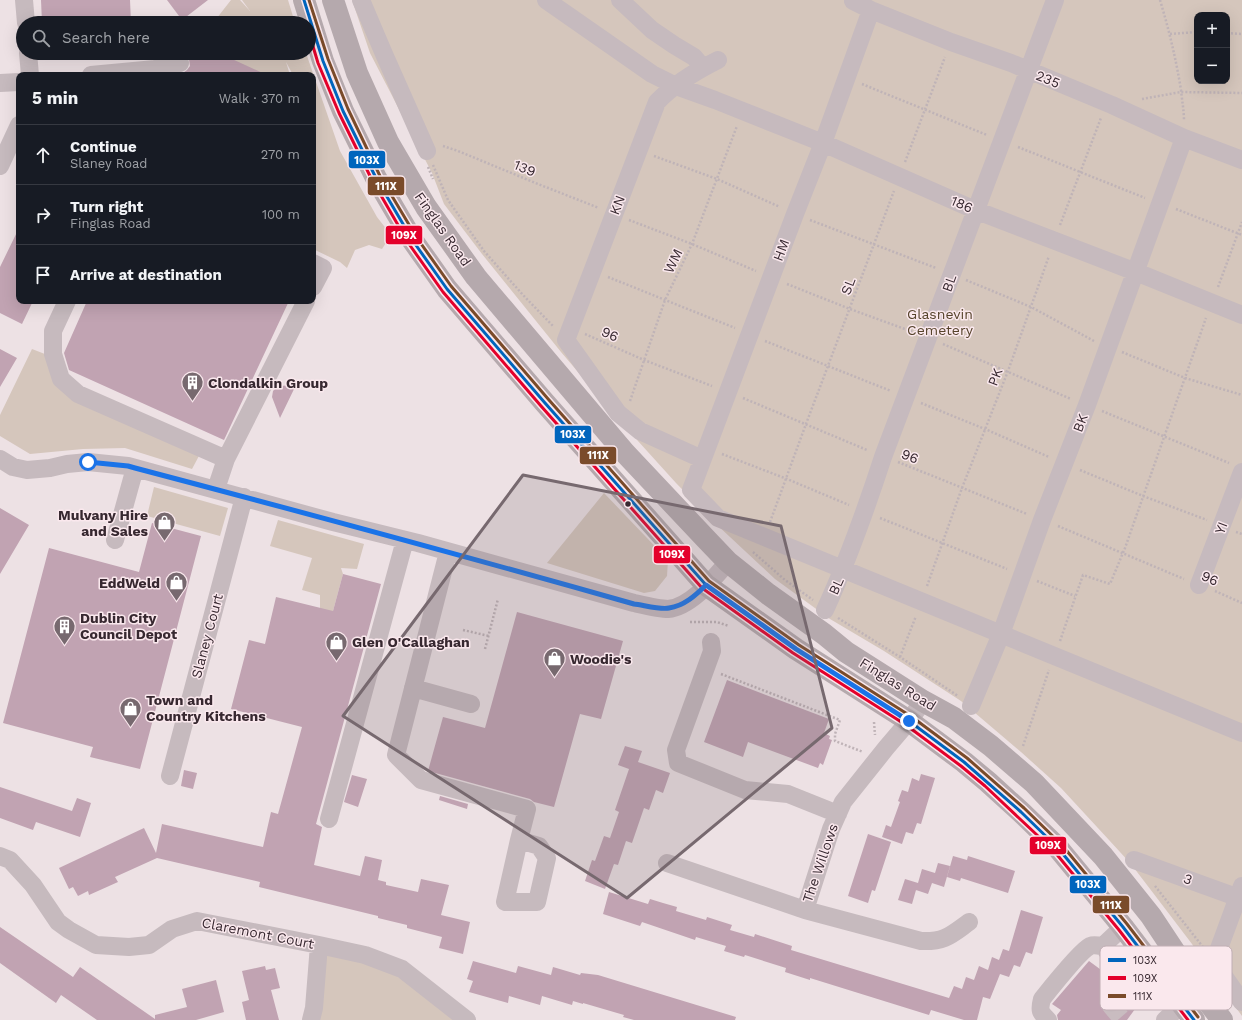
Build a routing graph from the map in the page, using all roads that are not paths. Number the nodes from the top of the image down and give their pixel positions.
1 (24, 0) edge
2 (304, 0) edge
3 (333, 0) edge
4 (361, 0) edge
5 (546, 0) edge
6 (620, 0) edge
7 (1055, 0) edge
8 (852, 1) dead end
9 (871, 10) junction
10 (25, 16) edge
11 (309, 16) edge
12 (316, 39) edge
13 (29, 60) edge
14 (718, 60) dead end
15 (180, 63) dead end
16 (700, 69) junction
17 (1028, 71) junction
18 (30, 72) edge
19 (123, 72) edge
20 (16, 82) edge
21 (0, 83) edge
22 (680, 88) junction
23 (16, 131) edge
24 (1184, 138) junction
25 (823, 143) junction
26 (427, 151) road end
27 (1242, 160) edge
28 (0, 166) edge
29 (976, 210) junction
30 (316, 264) edge
31 (1136, 272) junction
32 (316, 281) edge
33 (66, 304) edge
34 (304, 304) edge
35 (1242, 315) edge
36 (704, 454) junction
37 (0, 459) edge
38 (226, 459) junction
39 (135, 468) junction
40 (1242, 472) edge
41 (216, 490) junction
42 (244, 497) junction
43 (115, 540) dead end
44 (406, 540) junction
45 (448, 552) junction
46 (728, 562) junction
47 (843, 569) junction
48 (706, 585) junction
49 (1199, 585) road end
50 (825, 610) road end
51 (1001, 634) junction
52 (711, 642) dead end
53 (413, 688) junction
54 (923, 701) junction
55 (471, 704) dead end
56 (972, 706) road end
57 (909, 721) junction
58 (1242, 733) edge
59 (170, 776) dead end
60 (838, 814) junction
61 (329, 819) dead end
62 (519, 840) dead end
63 (0, 856) edge
64 (1134, 860) dead end
65 (667, 862) dead end
66 (1240, 894) edge
67 (805, 910) junction
68 (969, 922) dead end
69 (1123, 927) junction
70 (319, 945) junction
71 (1102, 946) edge
72 (1105, 946) edge
73 (1138, 946) edge
74 (1170, 946) edge
75 (1220, 946) edge
76 (1232, 988) edge
77 (1242, 1002) edge
78 (1214, 1010) edge
79 (1188, 1012) edge
80 (1040, 1017) edge
81 (311, 1020) edge
82 (467, 1020) edge
83 (1165, 1020) edge
84 (1222, 1020) edge

1 - 10 street
2 - 11 main road, Finglas Road
3 - 46 main road, Finglas Road
4 - 26 street
5 - 22 street, 186
6 - 16 street
7 - 17 street, BL
8 - 9 street, 235
9 - 17 street, 235
9 - 25 street, HM
12 - 48 main road, Finglas Road
13 - 18 street
14 - 16 street, KN
15 - 19 street
16 - 22 street, KN
17 - 24 street, 235
17 - 29 street, BL
20 - 21 street
22 - 25 street, 186
22 - 36 street, KN
23 - 28 street
24 - 27 street, 235
24 - 31 street, BK
25 - 29 street, 186
25 - 36 street, HM
29 - 31 street, 186
29 - 47 street, BL
30 - 32 street
31 - 35 street, 186
31 - 51 street, BK
33 - 38 street
34 - 38 street
36 - 47 street, HM
37 - 39 street
38 - 41 street
39 - 41 street
39 - 43 street
40 - 49 street, YI
41 - 42 street
42 - 44 street
42 - 59 street, Slaney Court
44 - 45 street
44 - 61 street
45 - 48 street
45 - 53 street
46 - 48 street
46 - 54 main road, Finglas Road
47 - 50 street, BL
47 - 51 street
48 - 57 main road, Finglas Road
51 - 56 street, BK
51 - 58 street
52 - 60 street
53 - 55 street
53 - 62 street
54 - 57 street, The Willows
54 - 74 main road, Finglas Road
57 - 60 street, The Willows
57 - 69 main road, Finglas Road
60 - 67 street, The Willows
63 - 70 street, Claremont Court
64 - 66 street, 3
65 - 67 street, The Willows
66 - 75 street
67 - 68 street
69 - 72 street
69 - 73 main road, Finglas Road
70 - 81 street
70 - 82 street, Claremont Court
71 - 80 street
76 - 77 street
78 - 84 main road, Finglas Road
79 - 83 street

